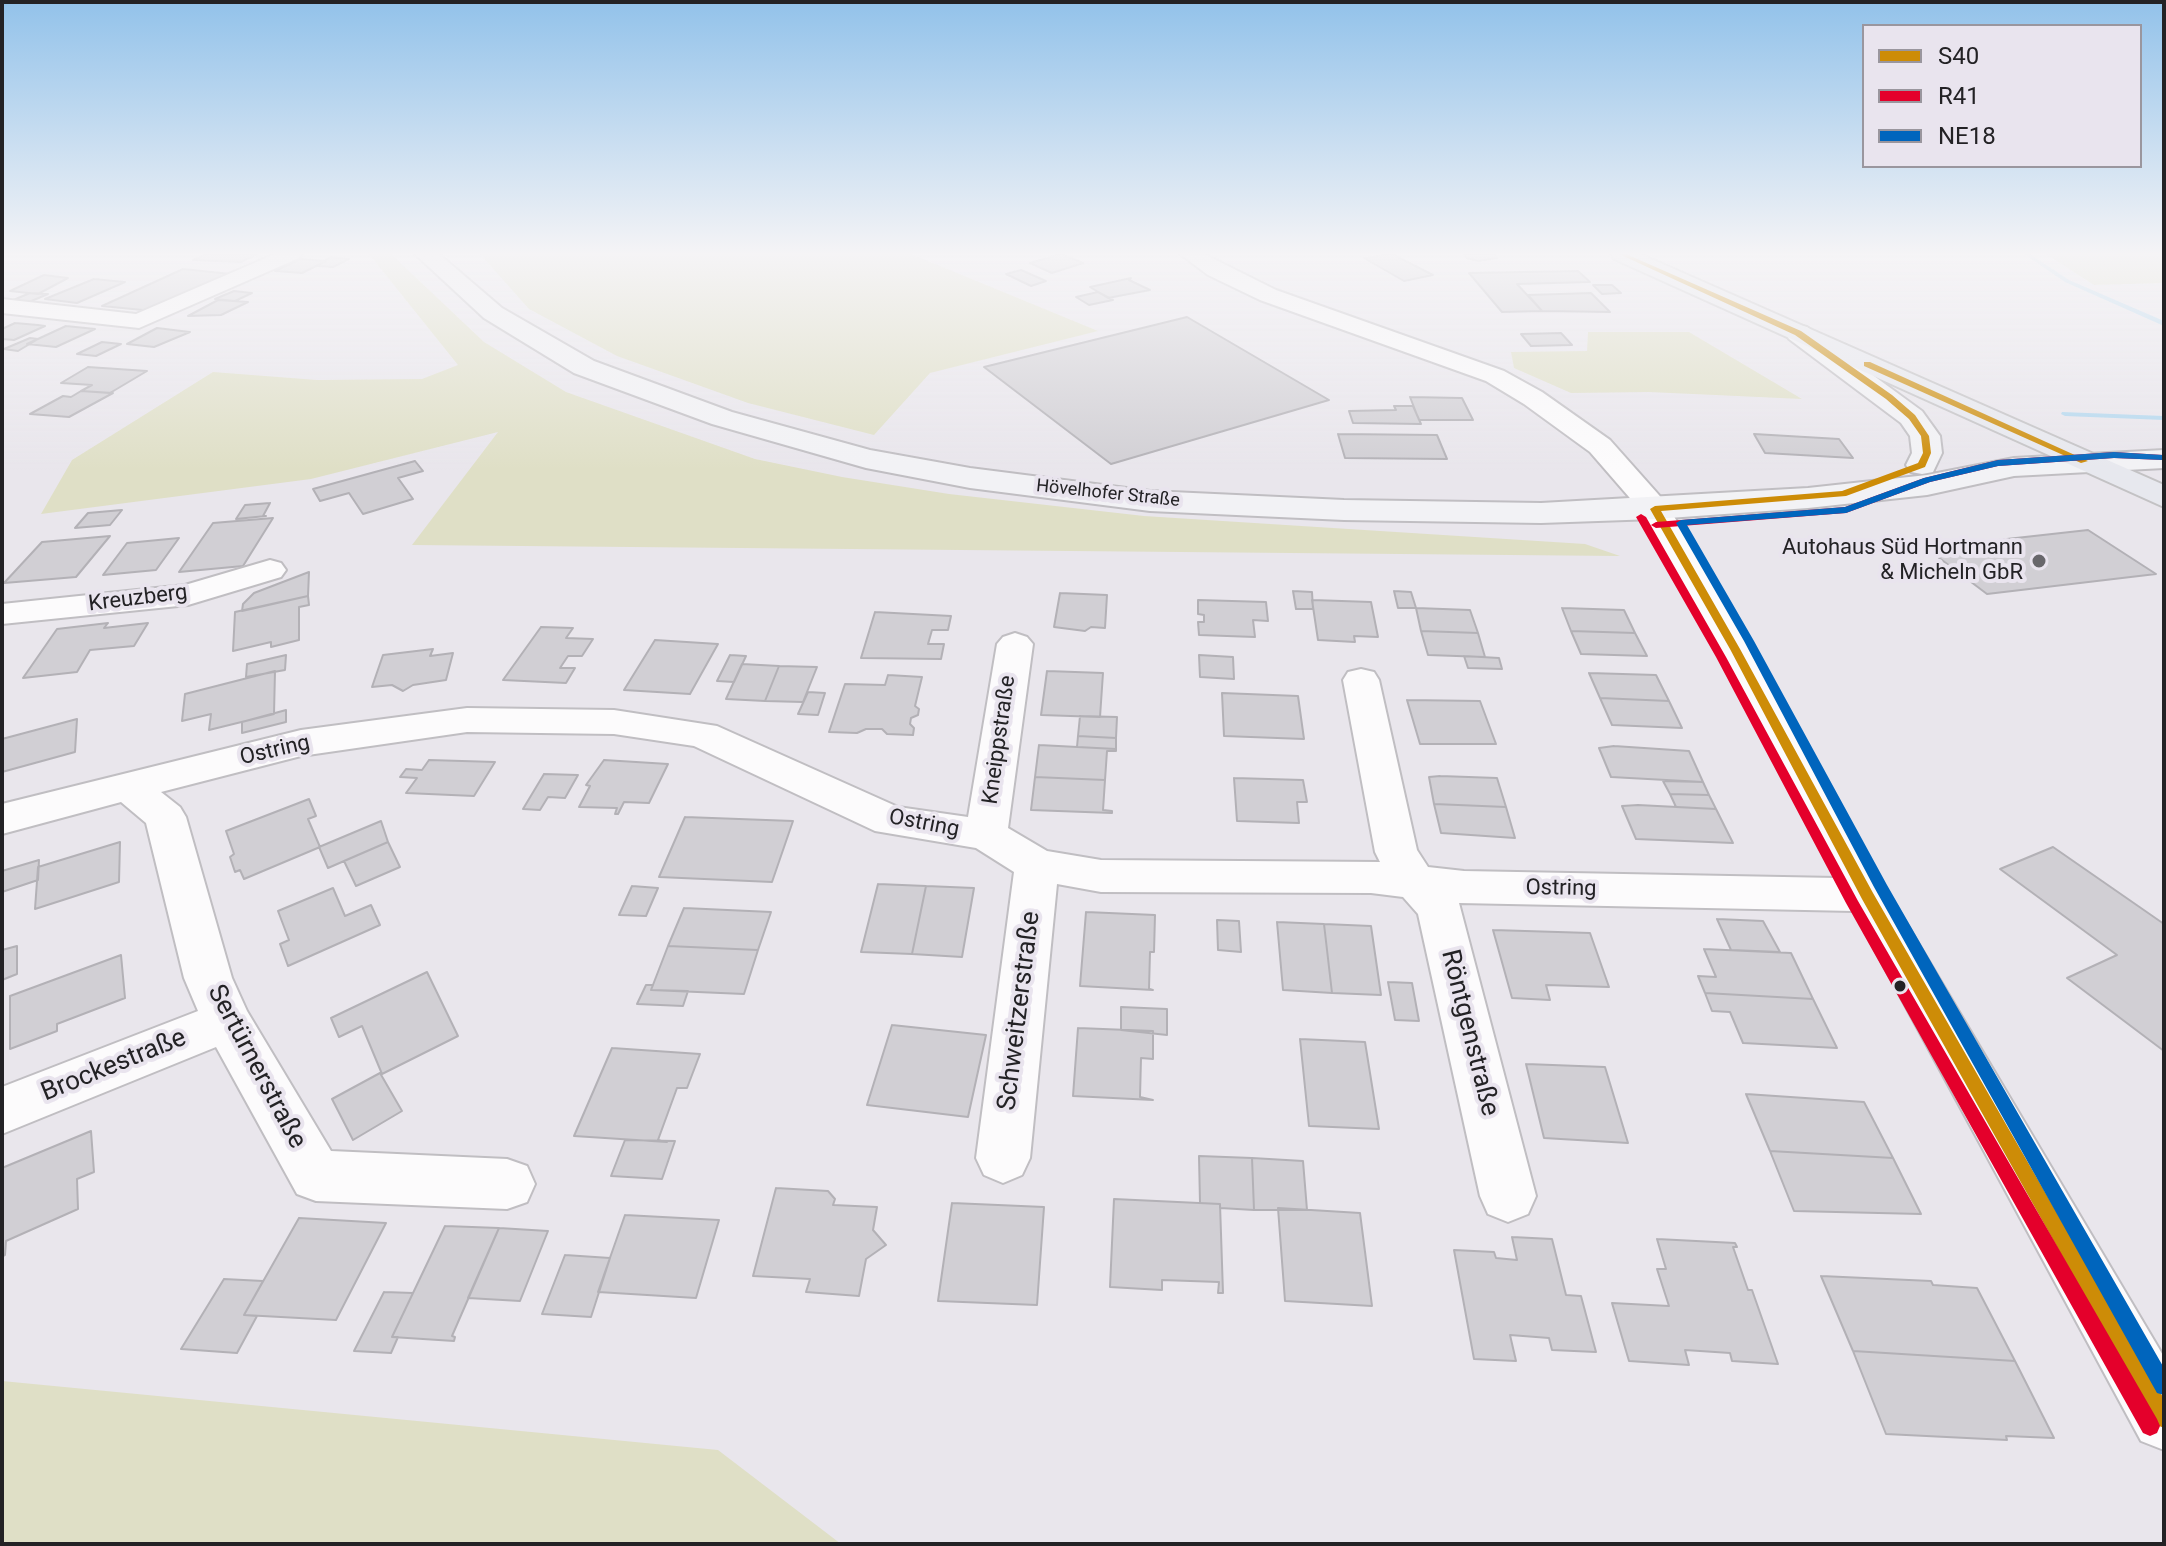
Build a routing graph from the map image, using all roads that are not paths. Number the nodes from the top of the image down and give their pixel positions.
1 (515, 326) edge
2 (1355, 326) edge
3 (1783, 326) edge
4 (1798, 333) junction
5 (2040, 442) junction
6 (2164, 442) edge
7 (2164, 459) edge
8 (2084, 461) junction
9 (1924, 475) junction
10 (2158, 494) edge
11 (1655, 509) junction
12 (270, 570) dead end
13 (2, 614) edge
14 (1015, 644) dead end
15 (1361, 680) dead end
16 (129, 787) junction
17 (2, 819) edge
18 (986, 835) junction
19 (1037, 865) junction
20 (1413, 879) junction
21 (1867, 895) junction
22 (227, 1021) junction
23 (2, 1111) edge
24 (1003, 1158) dead end
25 (507, 1184) dead end
26 (1508, 1196) dead end
27 (2164, 1418) edge

1 - 11 main road, Hövelhofer Straße
2 - 11 street
3 - 4 main road
4 - 5 main road
4 - 9 main road
5 - 6 main road, Hövelhofer Straße
5 - 8 main road
5 - 9 main road, Hövelhofer Straße
7 - 8 main road, Hövelhofer Straße
8 - 9 main road, Hövelhofer Straße
8 - 10 main road
9 - 10 main road
9 - 11 main road, Hövelhofer Straße
11 - 21 street
12 - 13 street, Kreuzberg
14 - 18 street, Kneippstraße
15 - 20 street, Röntgenstraße
16 - 17 street, Ostring
16 - 18 street, Ostring
16 - 22 street, Sertürnerstraße
18 - 19 street, Ostring
19 - 20 street, Ostring
19 - 24 street, Schweitzerstraße
20 - 21 street, Ostring
20 - 26 street, Röntgenstraße
21 - 27 street
22 - 23 street, Brockestraße
22 - 25 street, Sertürnerstraße

